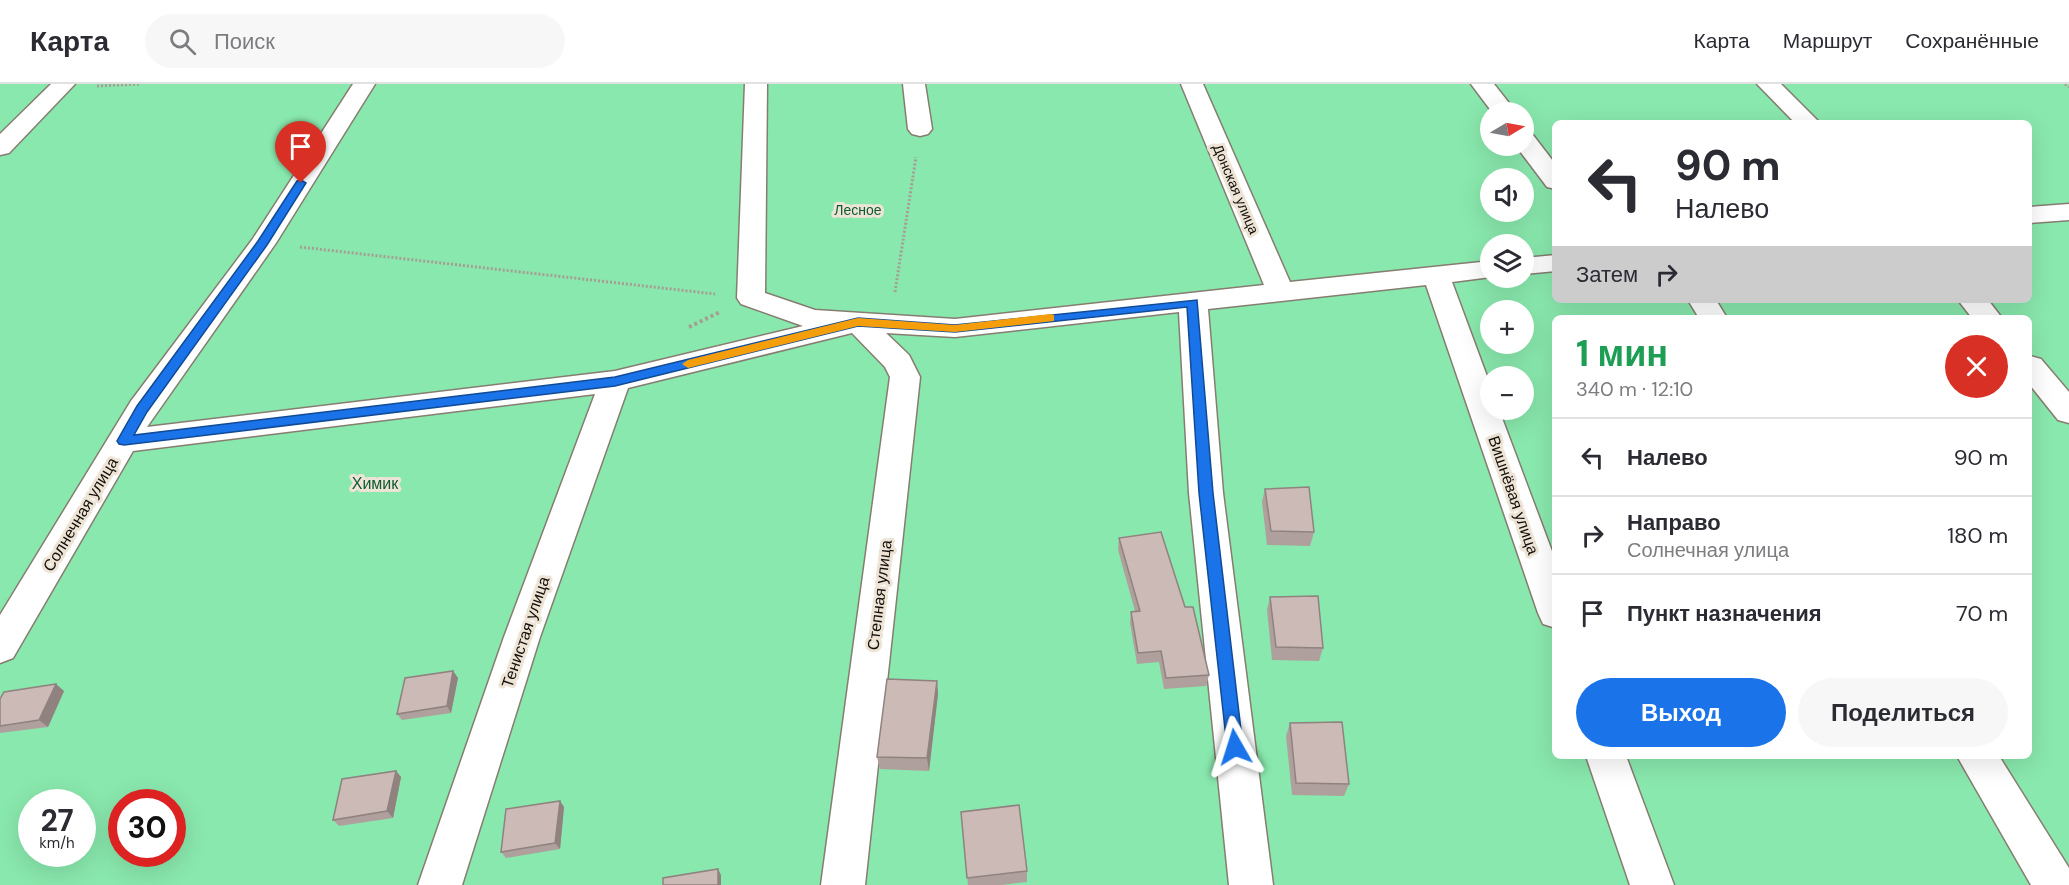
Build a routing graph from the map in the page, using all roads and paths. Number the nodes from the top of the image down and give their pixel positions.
1 (63, 84) edge
2 (98, 84) edge
3 (364, 84) edge
4 (756, 84) edge
5 (914, 84) edge
6 (1192, 84) edge
7 (1482, 84) edge
8 (1768, 84) edge
9 (2065, 84) edge
10 (103, 86) dead end
11 (2069, 87) edge
12 (1496, 102) edge
13 (1805, 120) edge
14 (920, 129) joint
15 (0, 148) edge
16 (1534, 153) edge
17 (1552, 177) edge
18 (2069, 212) edge
19 (2032, 215) edge
20 (263, 243) junction
21 (1552, 263) edge
22 (1534, 265) edge
23 (1480, 270) edge
24 (1436, 275) junction
25 (1281, 293) junction
26 (751, 298) junction
27 (1193, 303) junction
28 (1975, 303) edge
29 (1985, 315) edge
30 (874, 323) junction
31 (2032, 368) edge
32 (615, 381) junction
33 (2069, 412) edge
34 (124, 441) junction
35 (1552, 602) edge
36 (0, 647) edge
37 (1607, 759) edge
38 (1979, 759) edge
39 (440, 885) edge
40 (843, 885) edge
41 (1251, 885) edge
42 (1652, 885) edge
43 (2055, 885) edge

1 - 15 street
2 - 10 path
3 - 20 street, Солнечная улица
4 - 26 street
5 - 14 street
6 - 25 street, Донская улица
7 - 12 street
8 - 13 street
9 - 11 path
14 - 30 path
16 - 17 street
18 - 19 street
20 - 26 path
20 - 34 street, Солнечная улица
21 - 22 street
23 - 24 street
24 - 25 street
24 - 35 street, Вишнёвая улица
25 - 27 street
26 - 30 street
27 - 30 street
27 - 41 street
28 - 29 street
30 - 32 street
30 - 40 street, Степная улица
31 - 33 street
32 - 34 street
32 - 39 street, Тенистая улица
34 - 36 street, Солнечная улица
37 - 42 street
38 - 43 street

